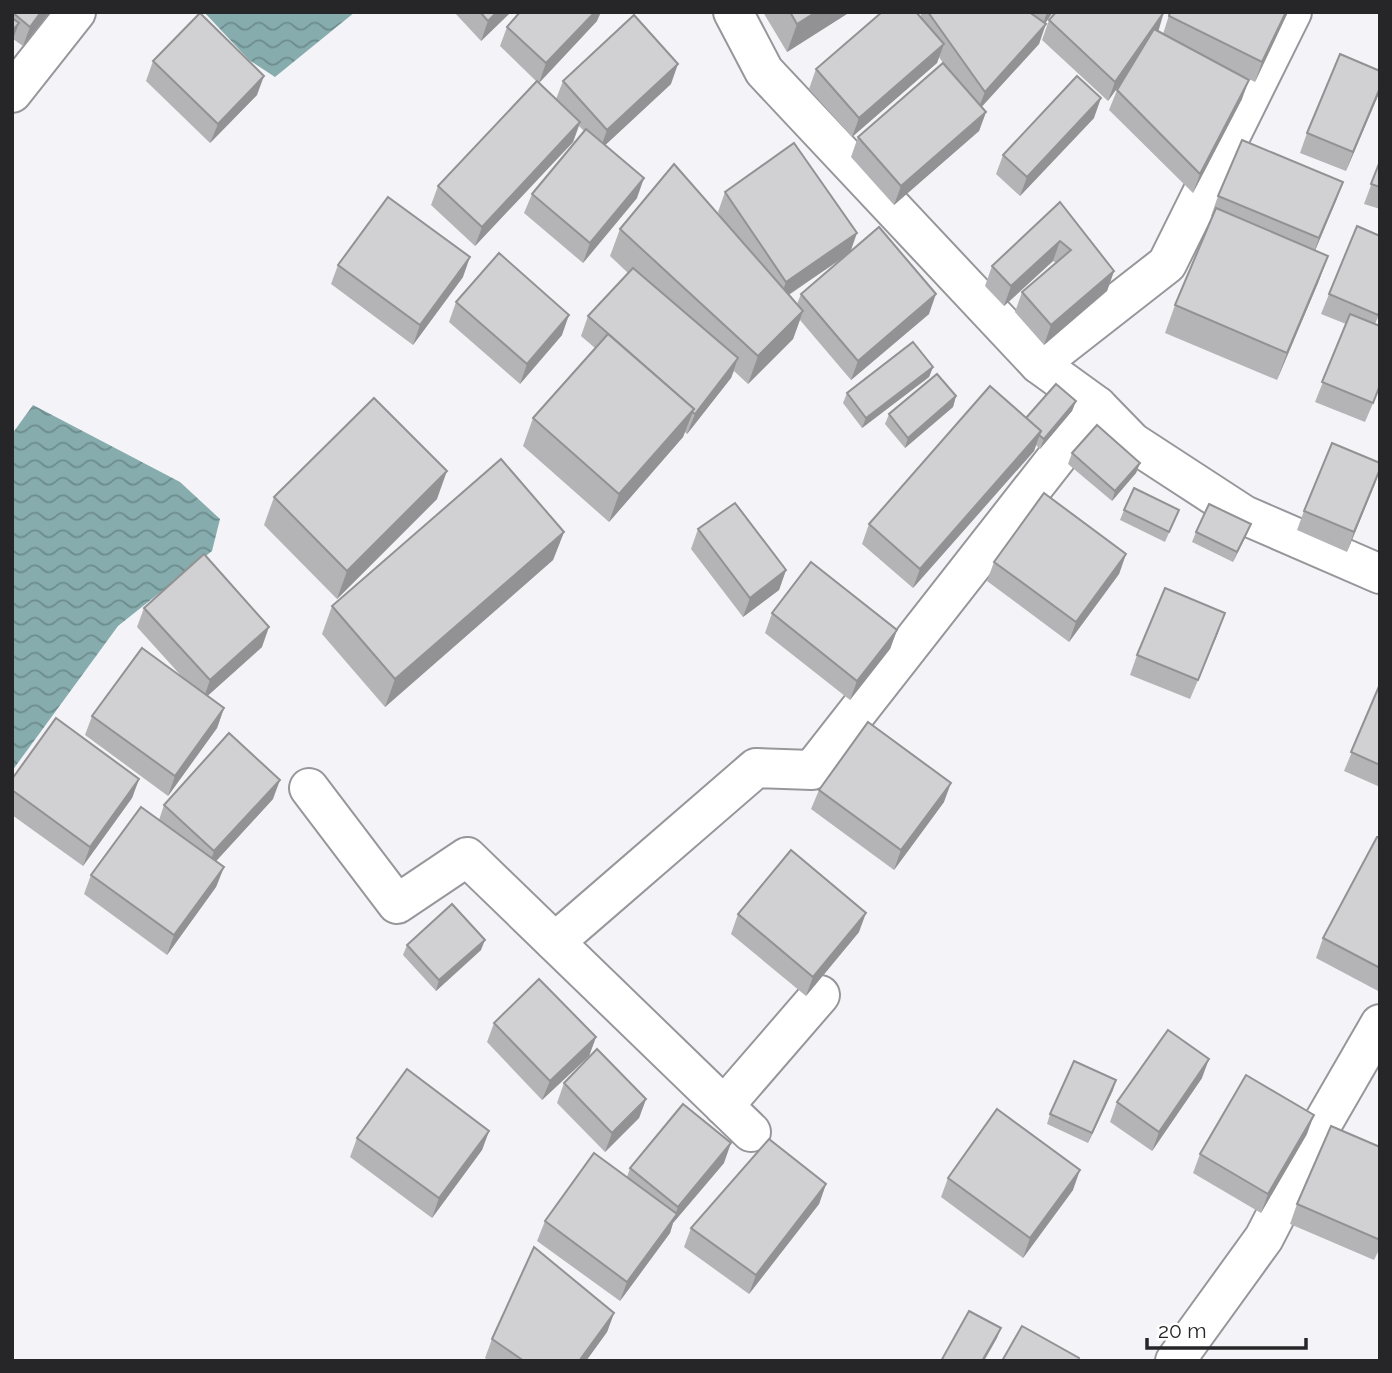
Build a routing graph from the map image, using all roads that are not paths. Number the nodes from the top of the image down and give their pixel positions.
1 (76, 12) edge
2 (733, 12) edge
3 (1292, 12) edge
4 (12, 93) edge
5 (1039, 364) junction
6 (1097, 406) junction
7 (1380, 574) edge
8 (309, 788) dead end
9 (555, 942) junction
10 (820, 995) edge
11 (1380, 1024) edge
12 (724, 1106) junction
13 (751, 1132) dead end
14 (1175, 1361) edge

1 - 4 street
2 - 5 street
3 - 5 street
5 - 6 street
6 - 7 street
6 - 9 street
8 - 9 street
9 - 12 street
10 - 12 street
11 - 14 street
12 - 13 street

